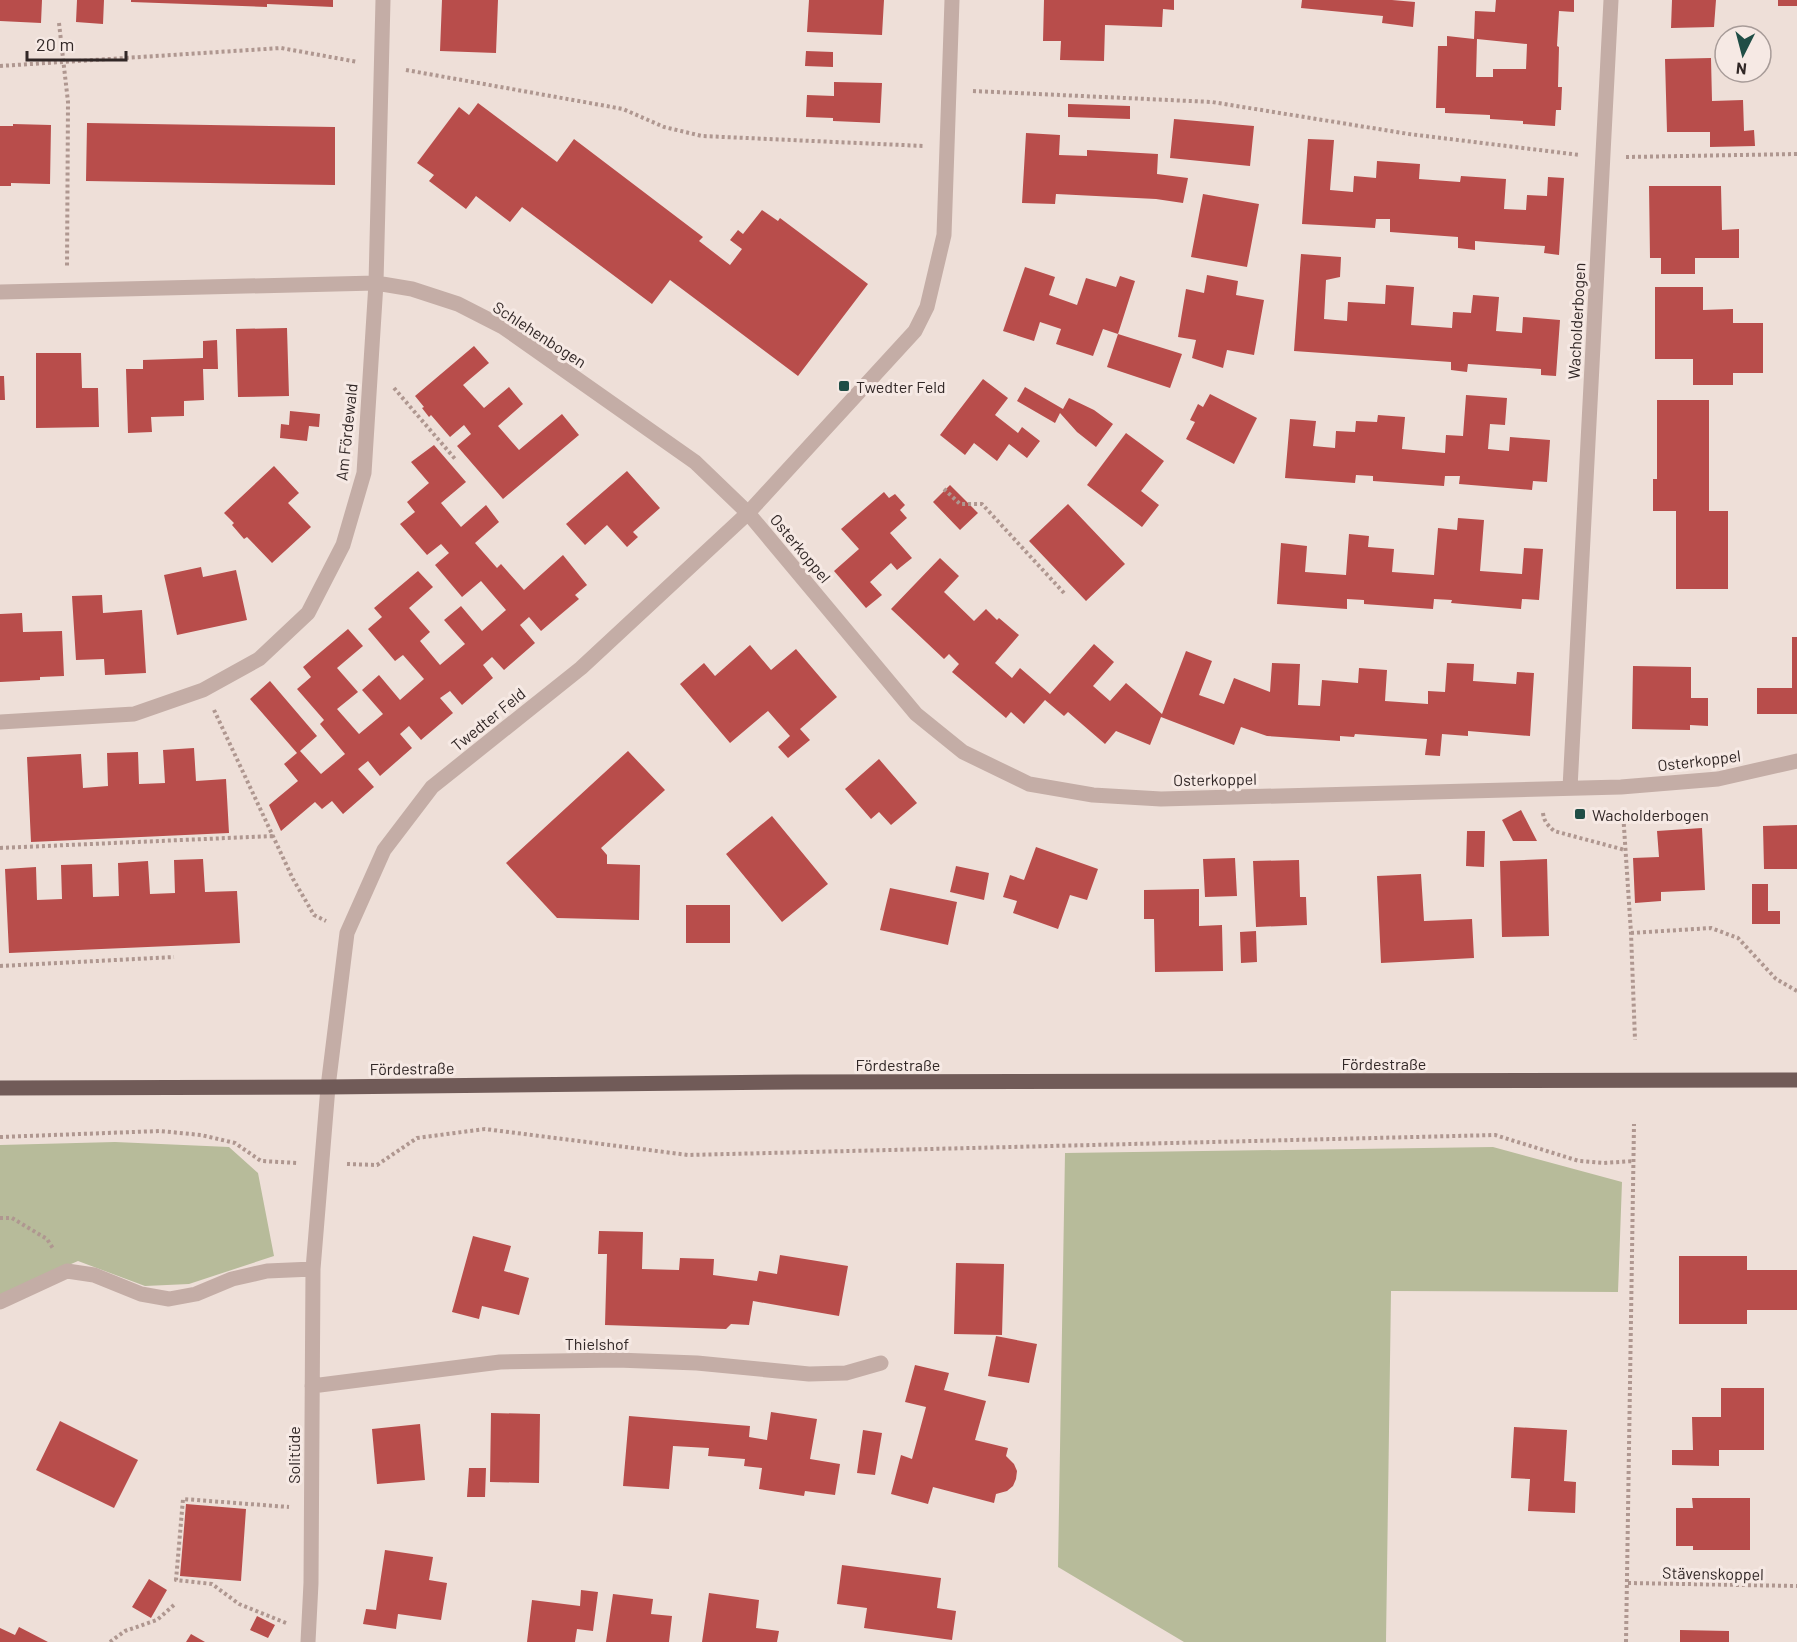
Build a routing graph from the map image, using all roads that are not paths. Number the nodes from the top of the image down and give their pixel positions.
1 (382, 0) edge
2 (952, 0) edge
3 (1611, 0) edge
4 (376, 283) junction
5 (0, 291) edge
6 (748, 513) junction
7 (0, 722) edge
8 (1797, 761) edge
9 (1570, 788) junction
10 (1797, 1080) edge
11 (328, 1087) junction
12 (0, 1088) edge
13 (313, 1269) junction
14 (0, 1302) edge
15 (881, 1363) dead end
16 (312, 1386) junction
17 (308, 1637) edge

1 - 4 street
2 - 6 street, Twedter Feld
3 - 9 street, Wacholderbogen
4 - 5 street
4 - 6 street, Schlehenbogen
4 - 7 street, Am Fördewald
6 - 9 street, Osterkoppel
6 - 11 street, Twedter Feld
8 - 9 street, Osterkoppel
10 - 11 main road, Fördestraße
11 - 12 main road, Fördestraße
11 - 13 street, Solitüde
13 - 14 street
13 - 16 street, Solitüde
15 - 16 street, Thielshof
16 - 17 street, Solitüde

